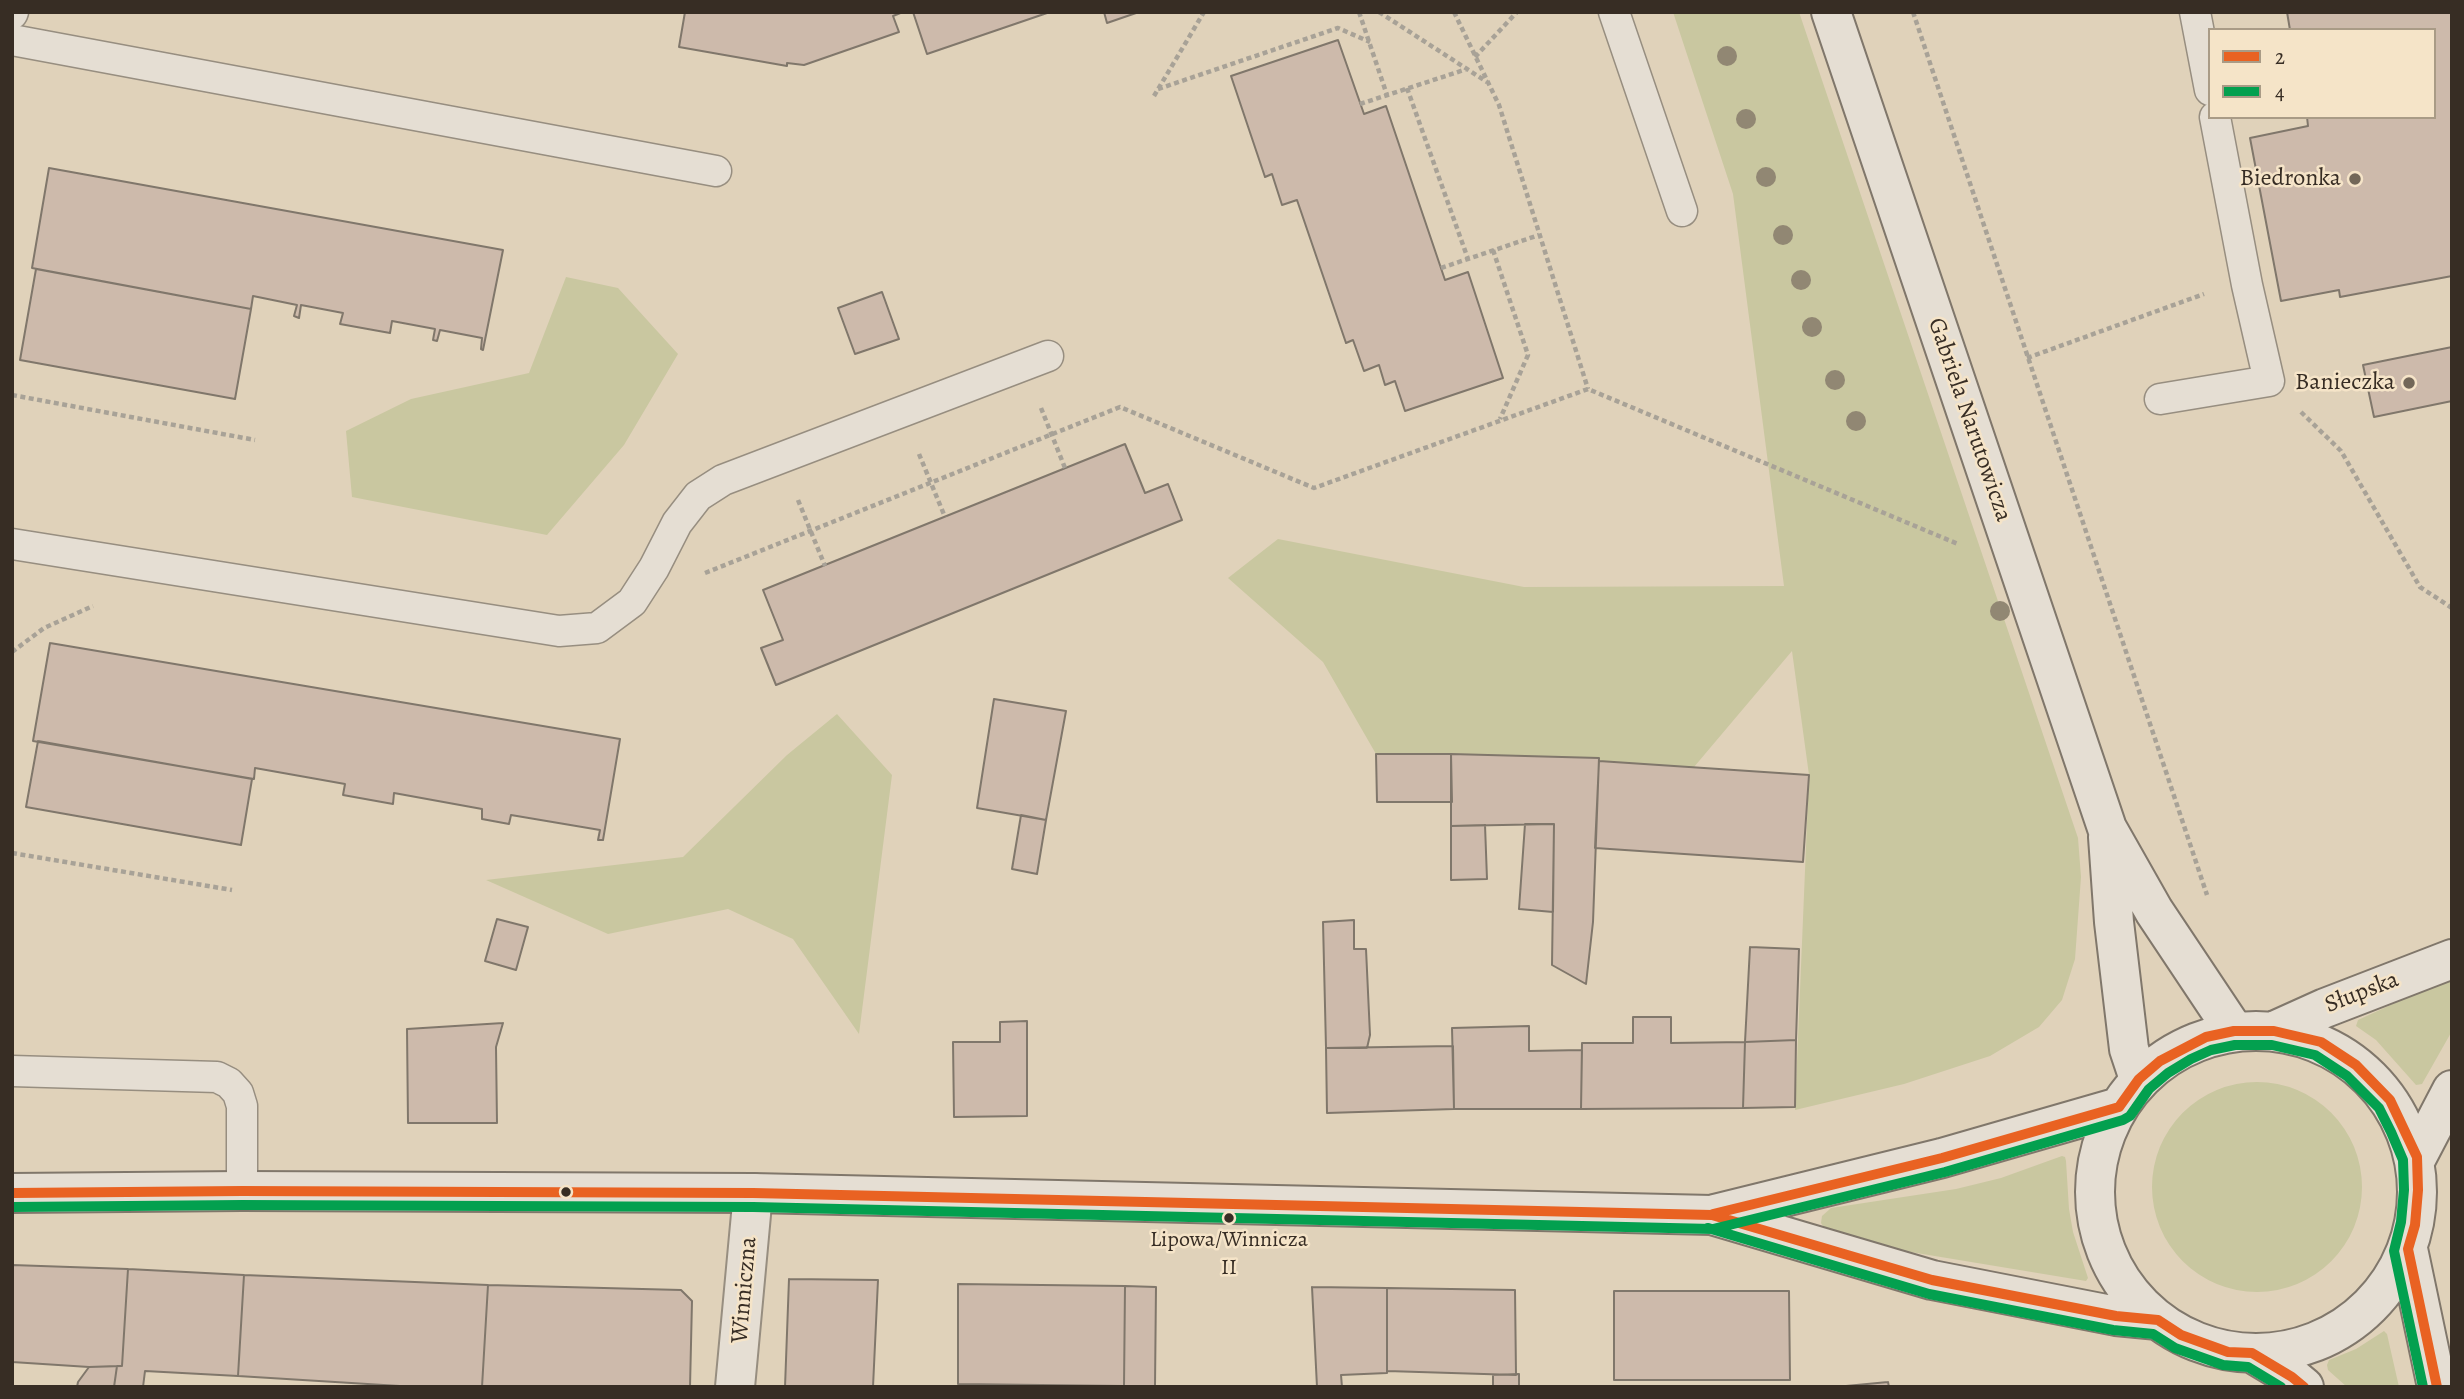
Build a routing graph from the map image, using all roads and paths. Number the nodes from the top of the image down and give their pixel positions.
1 (1204, 12) edge
2 (1359, 12) edge
3 (1379, 12) edge
4 (1454, 12) edge
5 (1517, 12) edge
6 (1614, 12) edge
7 (1831, 12) edge
8 (1913, 12) edge
9 (2195, 12) edge
10 (12, 40) edge
11 (1370, 42) junction
12 (1475, 57) junction
13 (1467, 69) junction
14 (2208, 80) edge
15 (1488, 82) junction
16 (1407, 88) junction
17 (1158, 89) junction
18 (1387, 95) junction
19 (1154, 96) dead end
20 (1360, 104) dead end
21 (2215, 119) edge
22 (716, 171) dead end
23 (1682, 211) dead end
24 (1539, 235) junction
25 (1493, 250) junction
26 (1468, 259) junction
27 (1441, 268) dead end
28 (2248, 285) junction
29 (2027, 358) junction
30 (1036, 361) joint
31 (2269, 381) junction
32 (1588, 389) junction
33 (12, 395) edge
34 (2160, 399) dead end
35 (900, 412) junction
36 (1499, 419) junction
37 (1051, 433) junction
38 (255, 440) dead end
39 (781, 457) junction
40 (1065, 468) dead end
41 (930, 481) junction
42 (945, 517) dead end
43 (810, 530) junction
44 (12, 544) edge
45 (1962, 546) dead end
46 (825, 566) dead end
47 (103, 601) dead end
48 (632, 601) junction
49 (2452, 608) edge
50 (12, 652) edge
51 (2107, 828) junction
52 (12, 853) edge
53 (232, 891) dead end
54 (2207, 896) dead end
55 (2452, 958) edge
56 (2234, 1031) junction
57 (2274, 1031) junction
58 (12, 1071) edge
59 (2452, 1090) edge
60 (2129, 1093) junction
61 (2417, 1157) junction
62 (242, 1191) junction
63 (753, 1193) junction
64 (12, 1194) edge
65 (1712, 1214) junction
66 (2408, 1249) junction
67 (2158, 1320) junction
68 (2252, 1353) junction
69 (736, 1387) edge
70 (2304, 1387) edge
71 (2437, 1387) edge

1 - 17 path
2 - 11 path
3 - 13 path
4 - 12 path
5 - 12 path
6 - 23 lane
7 - 51 street, Gabriela Narutowicza
8 - 29 path
9 - 14 lane
10 - 22 lane
11 - 17 path
11 - 18 path
12 - 15 path
13 - 15 path
13 - 16 path
15 - 24 path
16 - 18 path
16 - 26 path
17 - 19 path
18 - 20 path
21 - 28 lane
24 - 25 path
24 - 32 path
25 - 26 path
25 - 36 path
26 - 27 path
28 - 29 path
28 - 31 lane
29 - 54 path
30 - 35 lane
30 - 37 path
31 - 34 lane
31 - 49 path
32 - 36 path
32 - 45 path
33 - 38 path
35 - 39 lane
35 - 41 path
36 - 37 path
37 - 40 path
37 - 41 path
39 - 43 path
39 - 48 lane
41 - 42 path
41 - 43 path
43 - 46 path
43 - 48 path
44 - 48 lane
47 - 50 path
51 - 56 street, Gabriela Narutowicza
51 - 60 street, Gabriela Narutowicza
52 - 53 path
55 - 57 street, Słupska
56 - 57 street
56 - 60 street
57 - 61 street
58 - 62 lane
59 - 61 street
60 - 65 street
60 - 67 street
61 - 66 street
62 - 63 street
62 - 64 street
63 - 65 street
63 - 69 street, Winniczna
65 - 67 street
66 - 68 street
66 - 71 street
67 - 68 street
68 - 70 street

